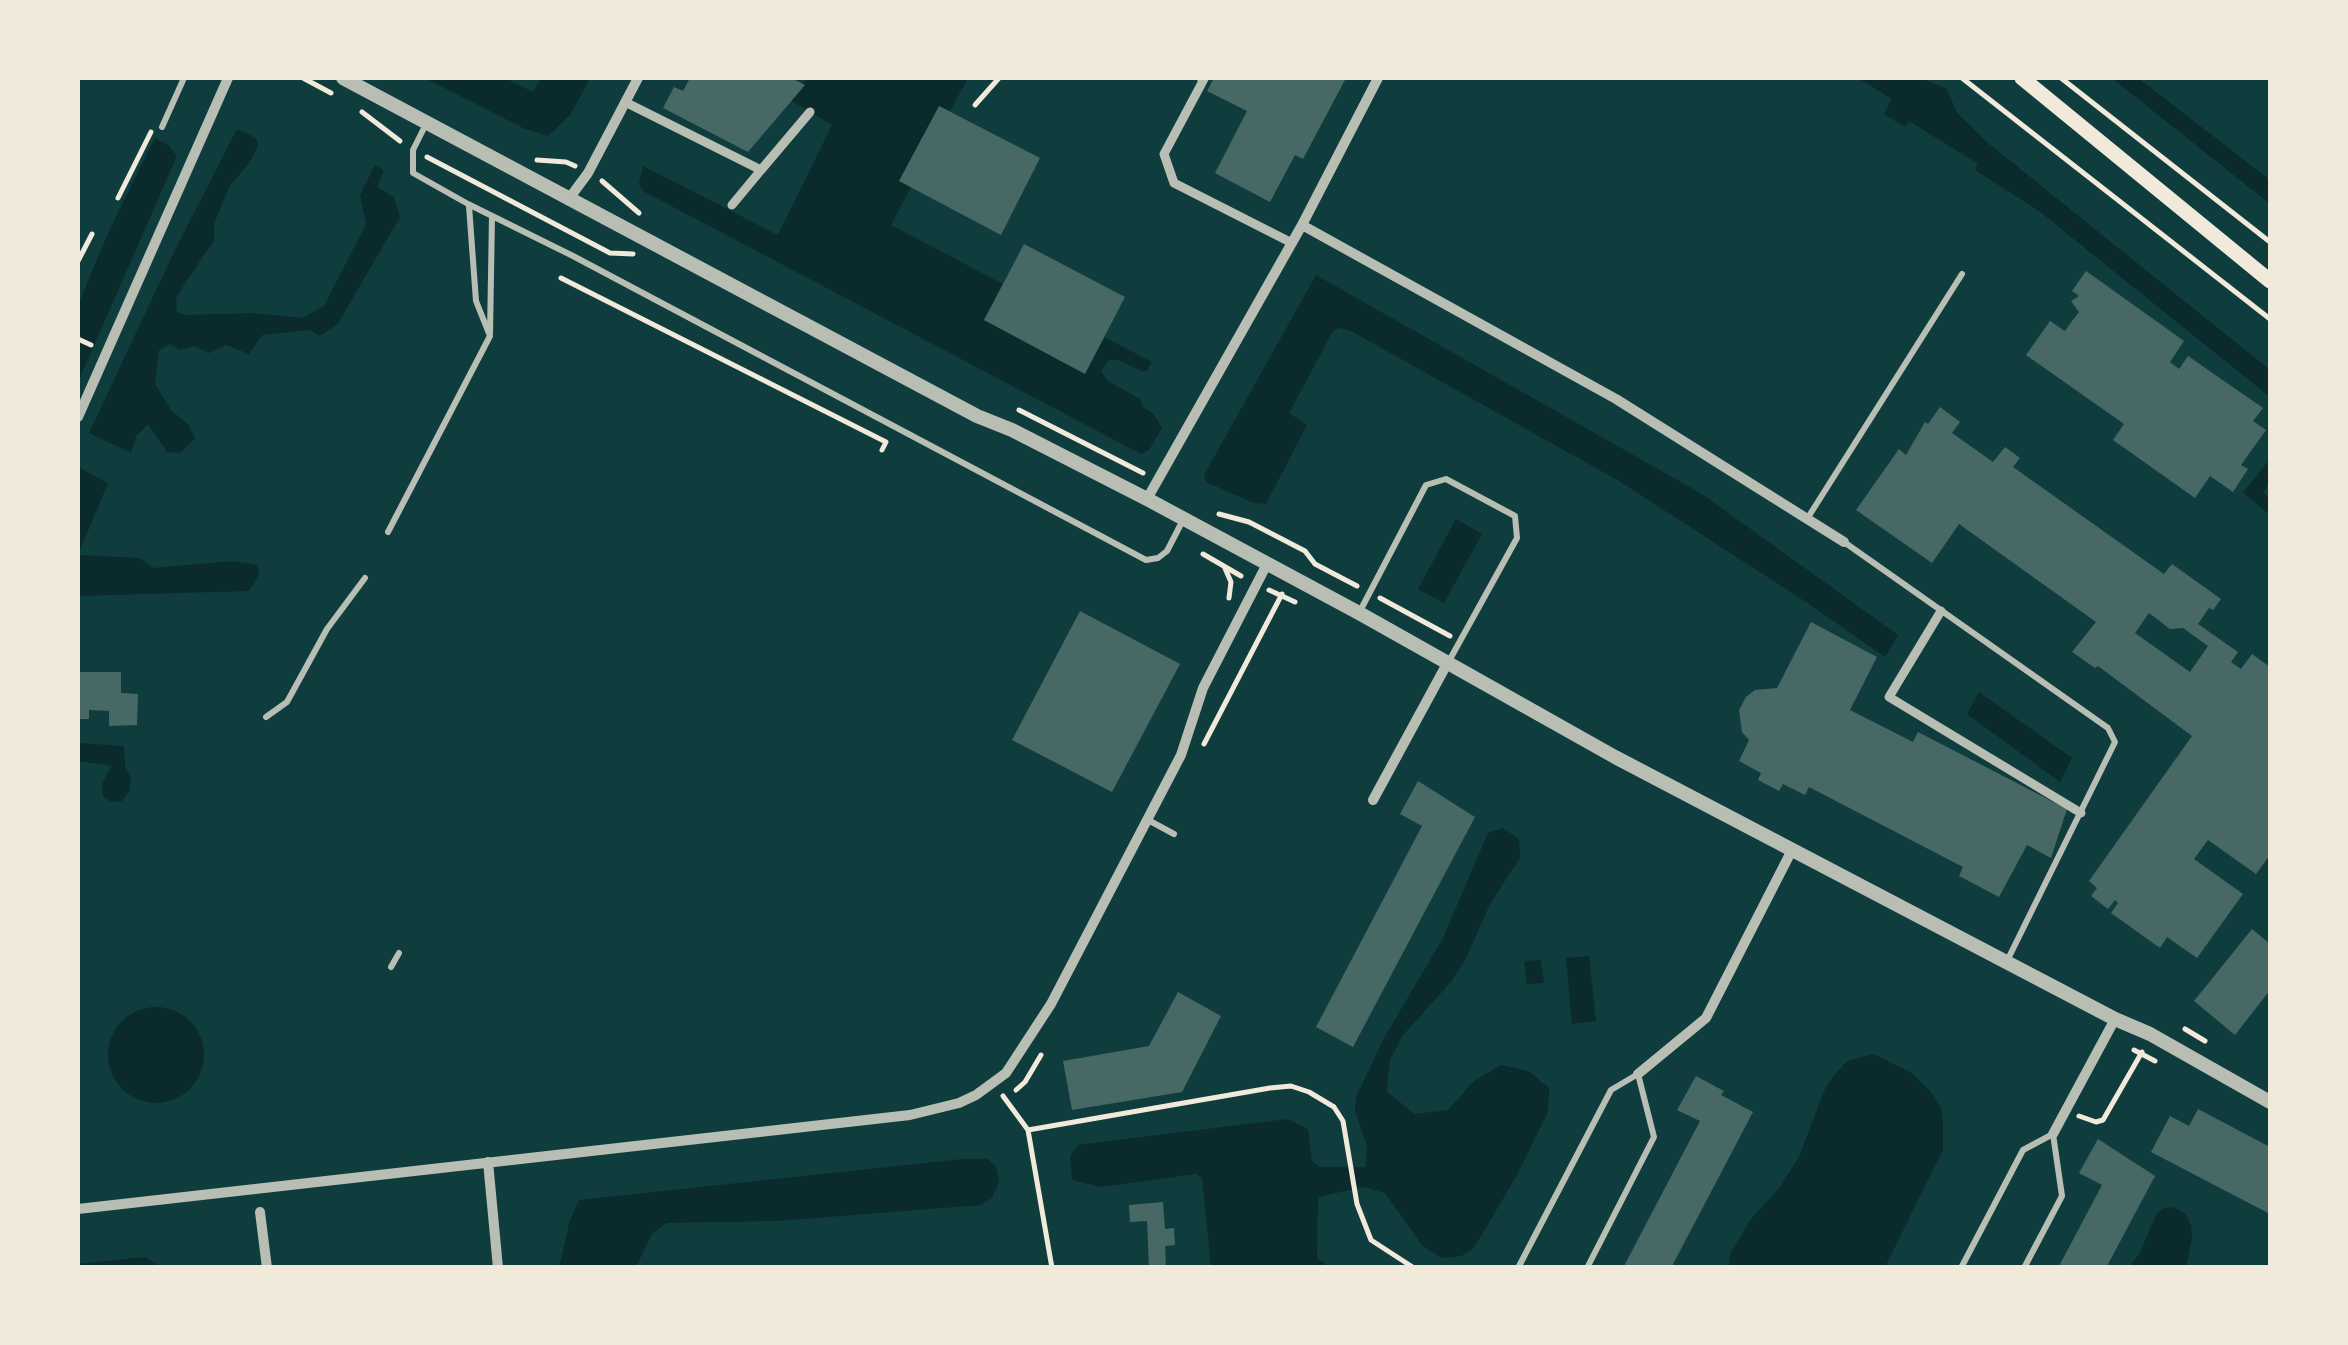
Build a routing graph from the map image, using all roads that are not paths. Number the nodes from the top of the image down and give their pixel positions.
1 (184, 78) edge
2 (228, 78) edge
3 (343, 78) edge
4 (638, 78) edge
5 (1201, 78) edge
6 (1378, 78) edge
7 (2022, 78) edge
8 (625, 102) junction
9 (810, 112) dead end
10 (428, 120) junction
11 (162, 127) road end
12 (760, 170) junction
13 (568, 200) junction
14 (468, 204) junction
15 (732, 205) dead end
16 (492, 216) junction
17 (1302, 226) junction
18 (1292, 243) junction
19 (1962, 274) dead end
20 (2270, 281) edge
21 (490, 336) junction
22 (78, 417) edge
23 (1147, 499) junction
24 (1184, 519) junction
25 (1807, 519) junction
26 (388, 532) dead end
27 (1844, 542) joint
28 (1267, 564) junction
29 (365, 578) dead end
30 (1942, 611) junction
31 (1359, 613) junction
32 (1448, 662) junction
33 (266, 717) dead end
34 (1373, 800) dead end
35 (2081, 813) junction
36 (1148, 820) junction
37 (1174, 834) dead end
38 (1792, 850) junction
39 (398, 953) dead end
40 (2007, 962) junction
41 (391, 967) dead end
42 (2115, 1019) junction
43 (1638, 1074) junction
44 (2270, 1102) edge
45 (2053, 1134) junction
46 (488, 1162) junction
47 (78, 1209) edge
48 (260, 1212) dead end
49 (267, 1268) edge
50 (498, 1268) edge
51 (1518, 1268) edge
52 (1587, 1268) edge
53 (1961, 1268) edge
54 (2024, 1268) edge

1 - 11 lane
2 - 22 street
3 - 10 street
4 - 8 street
5 - 18 street
6 - 17 street
7 - 20 main road
8 - 12 street
8 - 13 street
9 - 12 street
10 - 13 street
10 - 14 lane
12 - 15 street
13 - 23 street
14 - 16 lane
14 - 21 lane
16 - 21 lane
16 - 24 lane
17 - 18 street
17 - 25 street
18 - 23 street
19 - 25 lane
21 - 26 lane
23 - 24 street
24 - 28 street
25 - 27 street
27 - 30 lane
28 - 31 street
28 - 36 street
29 - 33 lane
30 - 35 lane
30 - 35 street
31 - 32 street
31 - 32 lane
32 - 34 street
32 - 38 street
35 - 40 lane
36 - 37 lane
36 - 46 street
38 - 40 street
38 - 43 street
39 - 41 lane
40 - 42 street
42 - 44 street
42 - 45 street
43 - 51 lane
43 - 52 lane
45 - 53 lane
45 - 54 lane
46 - 47 street
46 - 50 street
48 - 49 street

